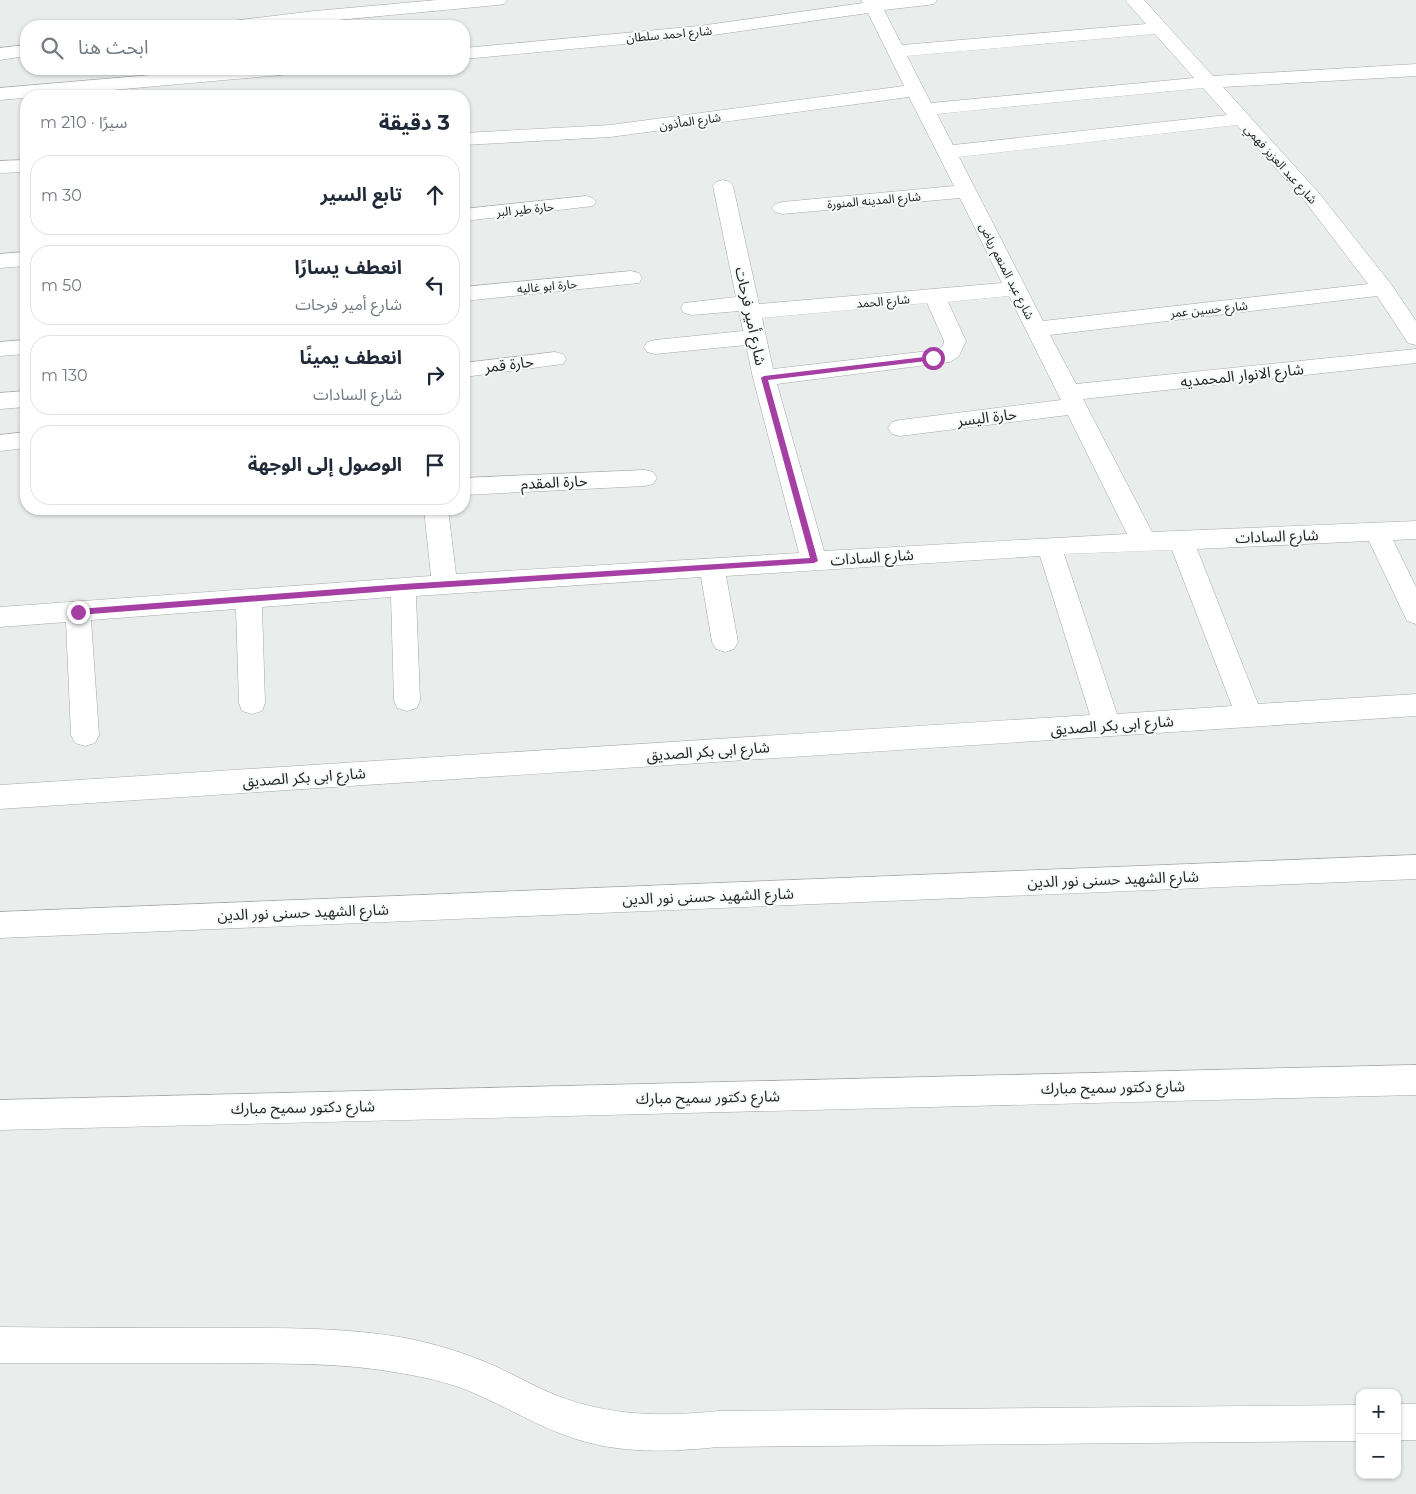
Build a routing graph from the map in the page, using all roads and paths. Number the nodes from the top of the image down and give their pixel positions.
1 (498, 0) edge
2 (928, 0) edge
3 (1134, 0) edge
4 (872, 3) edge
5 (281, 20) edge
6 (1159, 28) junction
7 (470, 51) edge
8 (896, 51) junction
9 (20, 52) edge
10 (0, 54) edge
11 (1416, 70) edge
12 (214, 75) edge
13 (1207, 82) junction
14 (45, 90) edge
15 (20, 92) edge
16 (0, 94) edge
17 (920, 100) junction
18 (1240, 119) junction
19 (470, 139) edge
20 (947, 152) junction
21 (20, 166) edge
22 (0, 167) edge
23 (723, 186) dead end
24 (966, 191) junction
25 (586, 202) dead end
26 (782, 208) dead end
27 (470, 214) edge
28 (20, 259) edge
29 (0, 261) edge
30 (631, 278) dead end
31 (1015, 289) junction
32 (1383, 289) junction
33 (470, 293) edge
34 (935, 296) junction
35 (692, 308) dead end
36 (749, 308) junction
37 (1036, 329) junction
38 (755, 338) junction
39 (1416, 338) edge
40 (20, 347) edge
41 (655, 347) dead end
42 (0, 349) edge
43 (1416, 356) edge
44 (555, 359) dead end
45 (470, 369) edge
46 (764, 378) junction
47 (20, 399) edge
48 (1071, 400) junction
49 (0, 401) edge
50 (900, 428) dead end
51 (20, 441) edge
52 (0, 443) edge
53 (644, 478) dead end
54 (470, 487) edge
55 (437, 515) edge
56 (1416, 530) edge
57 (1377, 532) junction
58 (1181, 540) junction
59 (1144, 542) junction
60 (1049, 546) junction
61 (814, 561) junction
62 (712, 567) junction
63 (445, 584) junction
64 (403, 587) junction
65 (249, 599) junction
66 (78, 612) junction
67 (1416, 614) edge
68 (0, 618) edge
69 (725, 642) dead end
70 (407, 700) dead end
71 (252, 704) dead end
72 (1416, 704) edge
73 (1249, 716) junction
74 (1107, 725) junction
75 (85, 735) dead end
76 (0, 797) edge
77 (1416, 867) edge
78 (0, 925) edge
79 (1416, 1080) edge
80 (0, 1115) edge
81 (0, 1345) edge
82 (1401, 1422) edge
83 (1416, 1422) edge
84 (1356, 1423) edge

1 - 5 street
2 - 4 street, شارع احمد سلطان
3 - 6 street, شارع عبد العزيز فهمي
4 - 7 street, شارع احمد سلطان
4 - 8 street, شارع عبد المنعم رياض
6 - 8 street
6 - 13 street, شارع عبد العزيز فهمي
8 - 17 street, شارع عبد المنعم رياض
9 - 10 street
11 - 13 street, شارع المأذون
12 - 14 street
13 - 17 street, شارع المأذون
13 - 18 street, شارع عبد العزيز فهمي
15 - 16 street
17 - 19 street, شارع المأذون
17 - 20 street, شارع عبد المنعم رياض
18 - 20 street
18 - 32 street, شارع عبد العزيز فهمي
20 - 24 street, شارع عبد المنعم رياض
21 - 22 street
23 - 36 street, شارع أمير فرحات
24 - 26 street, شارع المدينه المنورة
24 - 31 street, شارع عبد المنعم رياض
25 - 27 street, حارة طير البر
28 - 29 street
30 - 33 street, حارة ابو غاليه
31 - 34 street, شارع الحمد
31 - 37 street, شارع عبد المنعم رياض
32 - 37 street, شارع حسين عمر
32 - 39 street, شارع عبد العزيز فهمي
34 - 36 street, شارع الحمد
34 - 46 street
35 - 36 street, شارع الحمد
36 - 38 street, شارع أمير فرحات
37 - 48 street, شارع عبد المنعم رياض
38 - 41 street
38 - 46 street, شارع أمير فرحات
40 - 42 street
43 - 48 street, شارع الانوار المحمديه
44 - 45 street, حارة قمر
46 - 61 street, شارع أمير فرحات
47 - 49 street
48 - 50 street, حارة اليسر
48 - 59 street, شارع عبد المنعم رياض
51 - 52 street
53 - 54 street, حارة المقدم
55 - 63 street
56 - 57 street, شارع السادات
57 - 58 street, شارع السادات
57 - 67 street
58 - 59 street, شارع السادات
58 - 73 street
59 - 60 street, شارع السادات
60 - 61 street, شارع السادات
60 - 74 street
61 - 62 street, شارع السادات
62 - 63 street, شارع السادات
62 - 69 street
63 - 64 street, شارع السادات
64 - 65 street, شارع السادات
64 - 70 street
65 - 66 street, شارع السادات
65 - 71 street
66 - 68 street, شارع السادات
66 - 75 street
72 - 73 street, شارع ابى بكر الصديق
73 - 74 street, شارع ابى بكر الصديق
74 - 76 street, شارع ابى بكر الصديق
77 - 78 street, شارع الشهيد حسنى نور الدين
79 - 80 street, شارع دكتور سميح مبارك
81 - 84 street
82 - 83 street

